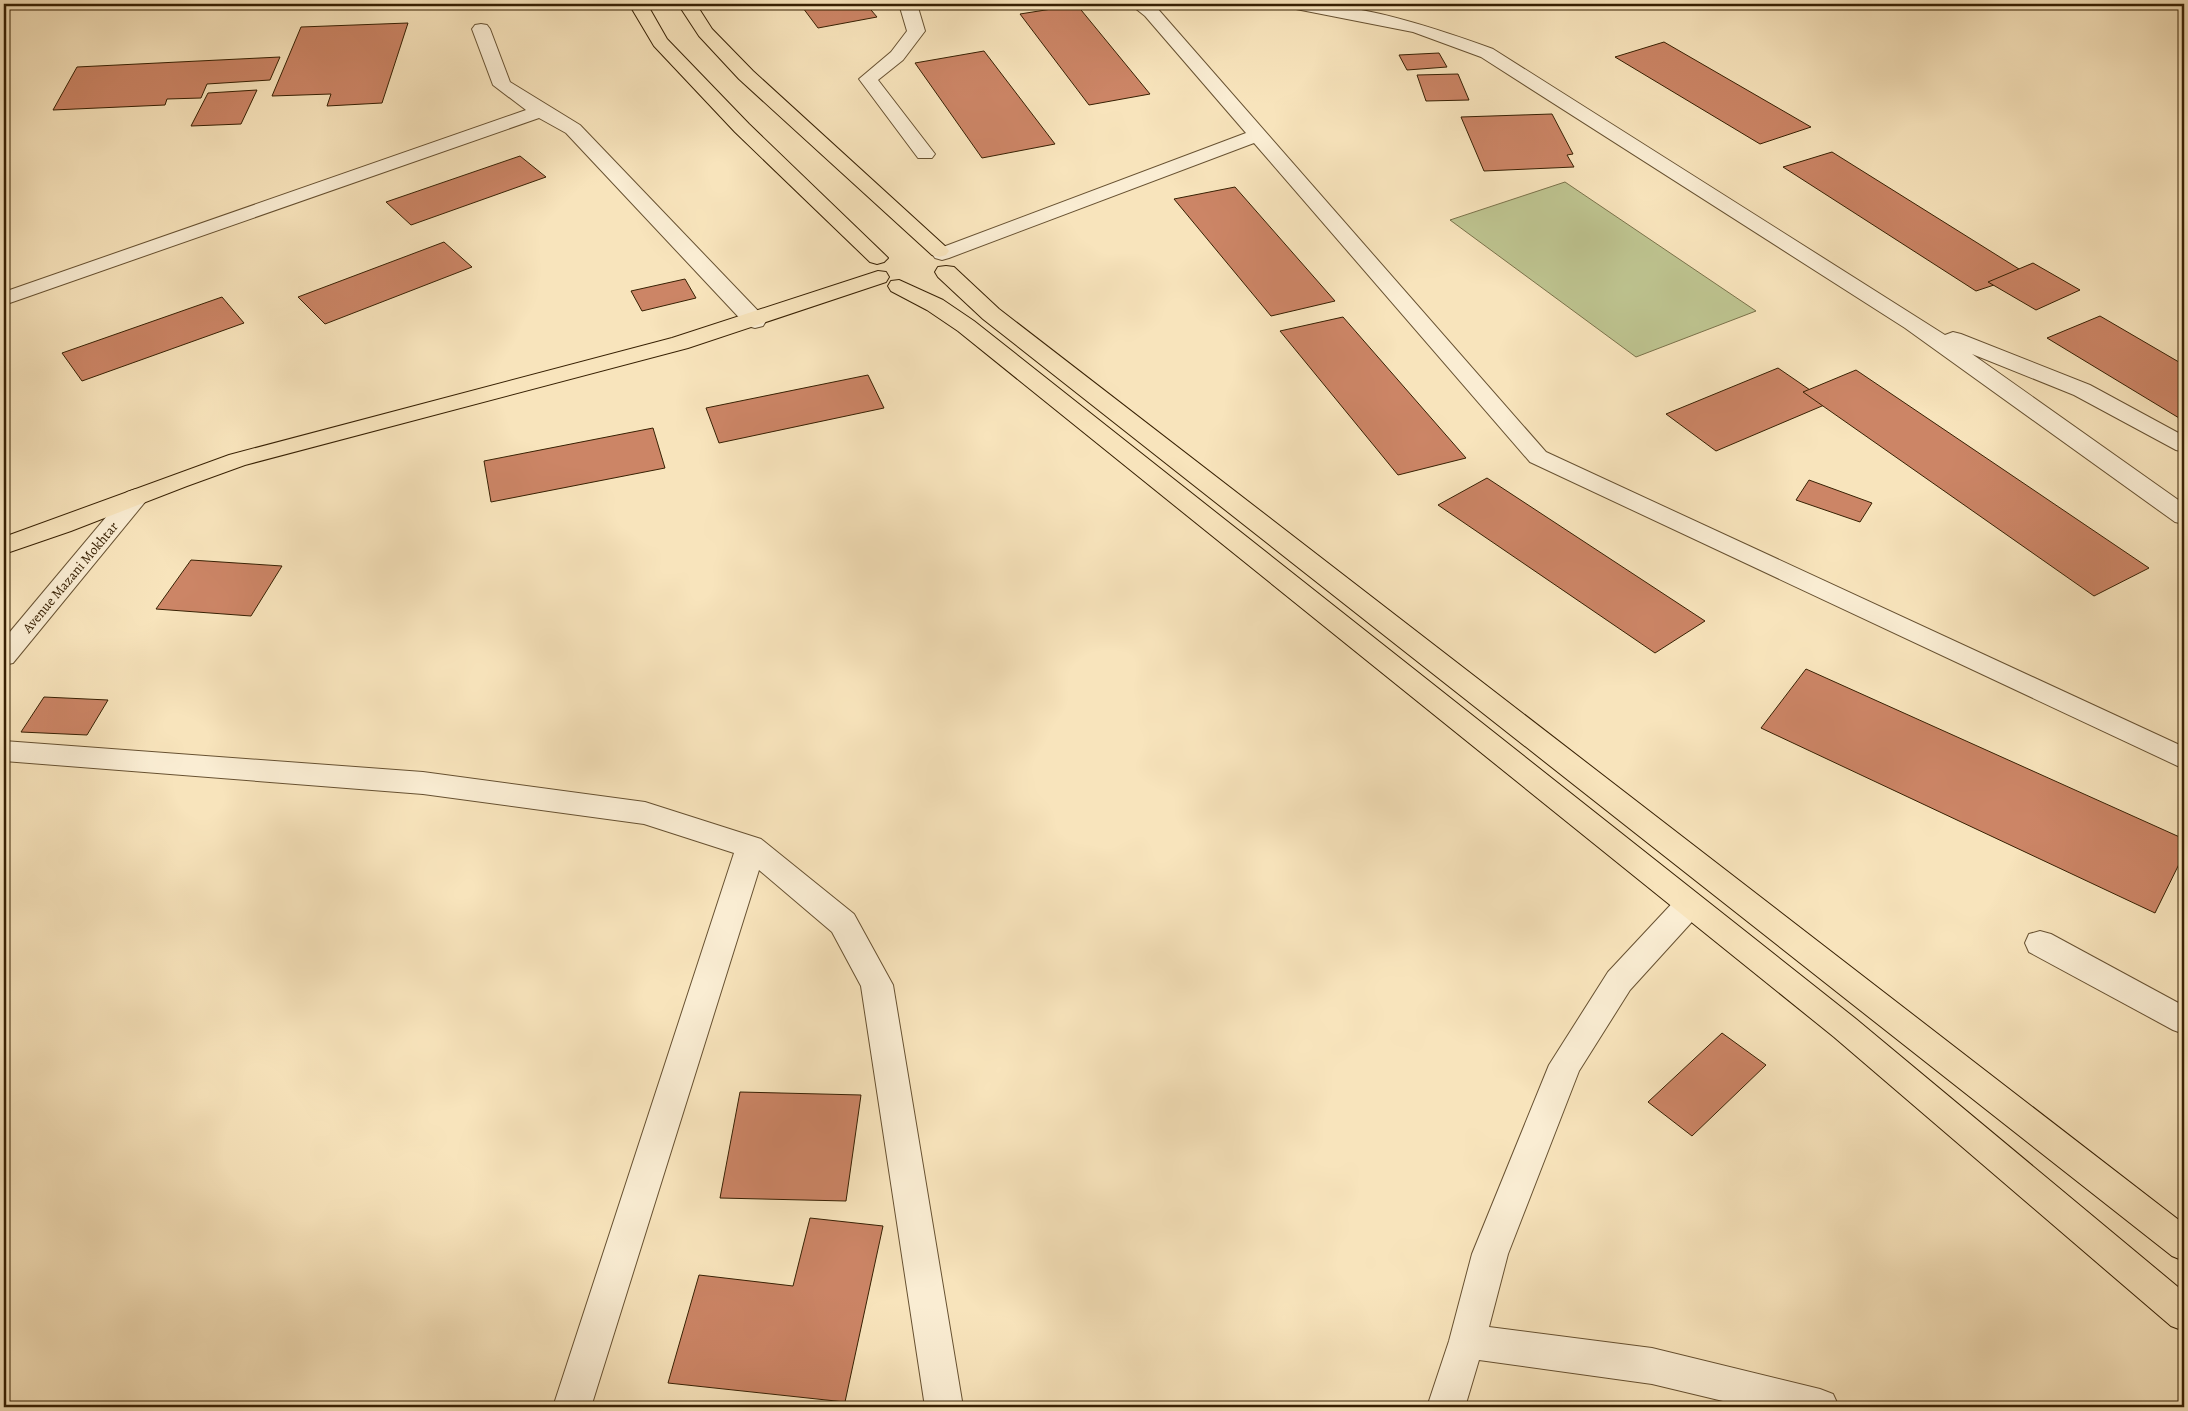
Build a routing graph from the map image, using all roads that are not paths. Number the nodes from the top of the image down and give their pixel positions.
1 (638, 4) edge
2 (688, 4) edge
3 (908, 4) edge
4 (1302, 4) edge
5 (1148, 7) edge
6 (481, 29) dead end
7 (541, 111) junction
8 (1258, 135) junction
9 (925, 154) dead end
10 (942, 259) junction
11 (892, 264) junction
12 (4, 299) edge
13 (755, 321) junction
14 (1912, 323) junction
15 (2184, 444) edge
16 (136, 497) junction
17 (2184, 516) edge
18 (4, 546) edge
19 (4, 656) edge
20 (4, 751) edge
21 (2184, 759) edge
22 (750, 847) junction
23 (1689, 905) junction
24 (2040, 943) dead end
25 (2184, 1022) edge
26 (2184, 1245) edge
27 (2184, 1314) edge
28 (1467, 1341) junction
29 (572, 1407) edge
30 (944, 1407) edge
31 (1446, 1407) edge
32 (1820, 1407) edge

1 - 11 main road
2 - 10 main road
3 - 9 street
4 - 14 street
5 - 8 street
6 - 7 street
7 - 12 street
7 - 13 street
8 - 10 street
8 - 21 street
10 - 11 main road
10 - 11 main road
10 - 26 main road
11 - 13 main road
11 - 23 main road
13 - 16 main road
14 - 15 street
14 - 17 street
16 - 18 main road
16 - 19 street, Avenue Mazani Mokhtar
20 - 22 street
22 - 29 street
22 - 30 street
23 - 27 main road
23 - 28 street
24 - 25 street
28 - 31 street
28 - 32 street

